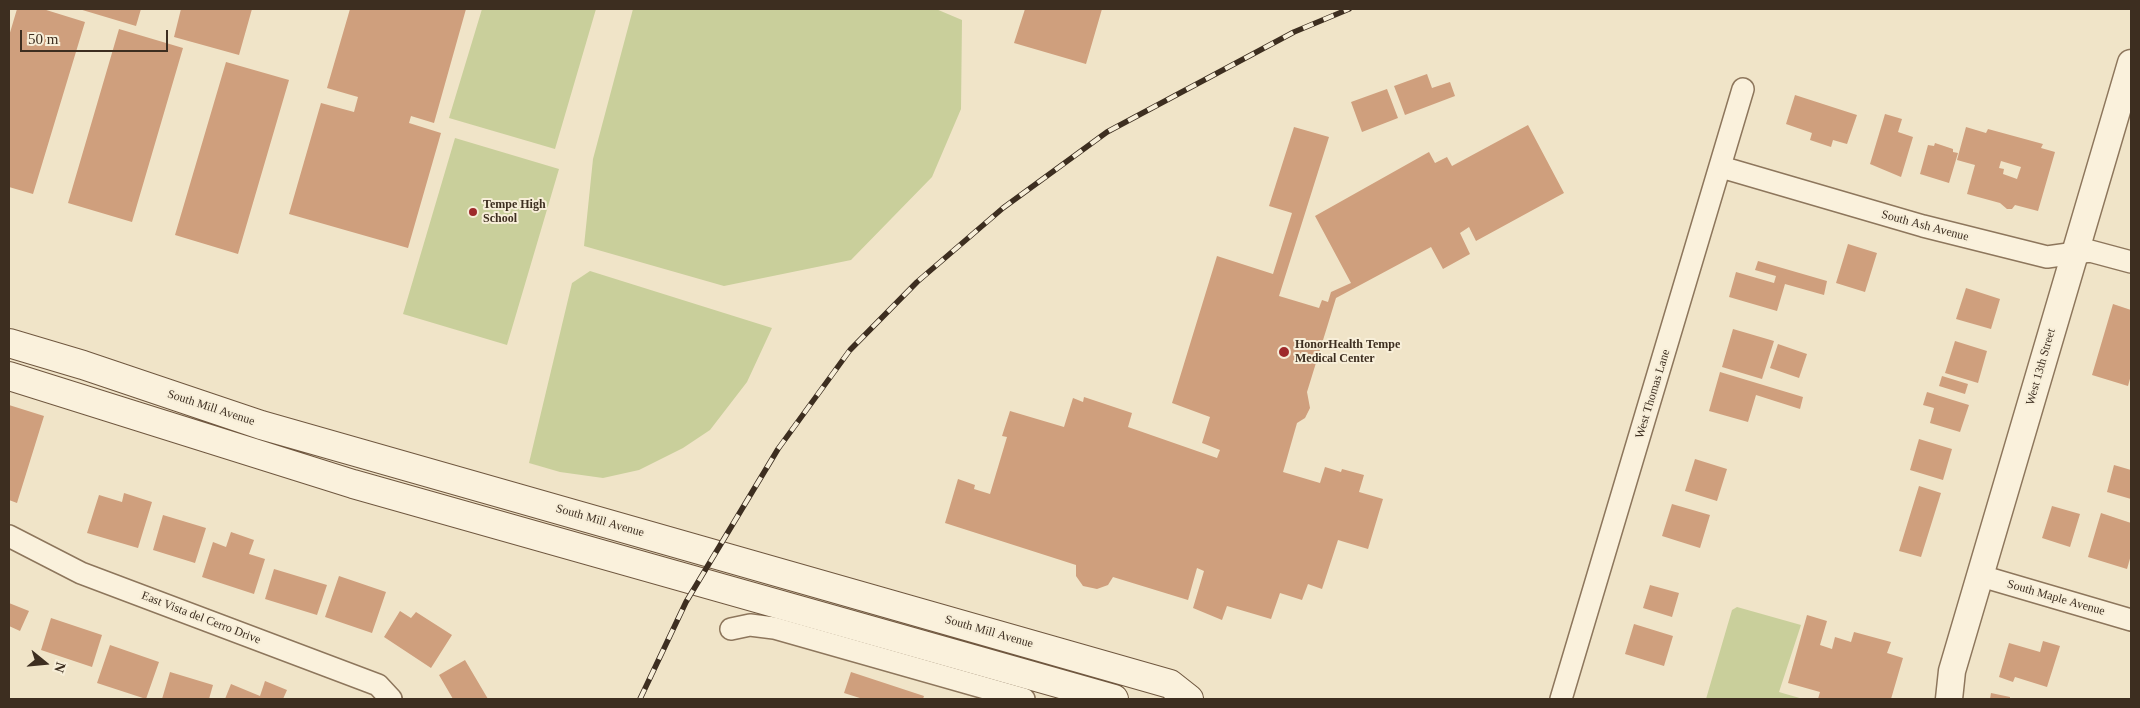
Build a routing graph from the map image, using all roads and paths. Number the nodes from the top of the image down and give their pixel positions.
1 (2131, 63) edge
2 (1743, 89) dead end
3 (1721, 167) junction
4 (2074, 252) junction
5 (2131, 262) edge
6 (9, 343) edge
7 (9, 376) edge
8 (9, 536) edge
9 (1981, 576) junction
10 (2131, 620) edge
11 (730, 629) dead end
12 (1952, 671) junction
13 (978, 693) edge
14 (391, 699) edge
15 (1024, 699) edge
16 (1114, 699) edge
17 (1189, 699) edge
18 (1561, 699) edge
19 (1937, 699) edge
20 (1949, 699) edge

1 - 4 street, West 13th Street
2 - 3 street, West Thomas Lane
3 - 4 street, South Ash Avenue
3 - 18 street, West Thomas Lane
4 - 5 street, South Ash Avenue
4 - 9 street, West 13th Street
6 - 17 main road, South Mill Avenue
7 - 16 main road
8 - 14 street, East Vista del Cerro Drive
9 - 10 street, South Maple Avenue
9 - 12 street, West 13th Street
11 - 13 street
12 - 19 street, West 13th Street
12 - 20 street, West 13th Street
13 - 15 street

